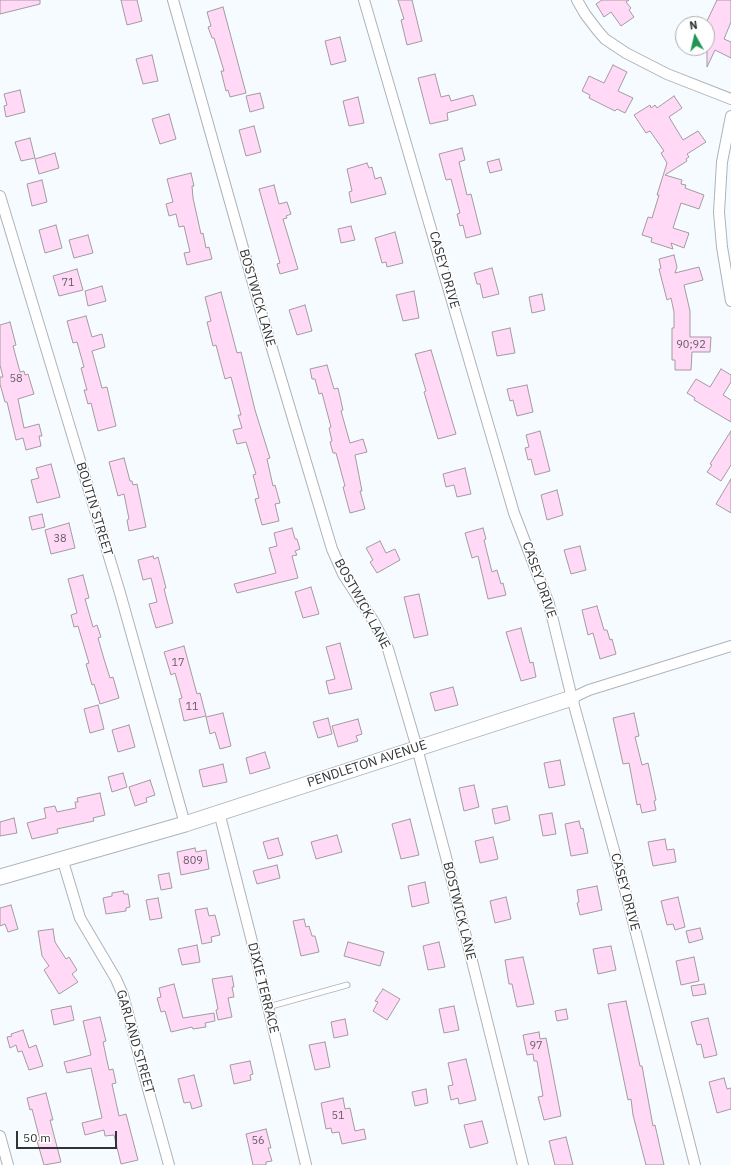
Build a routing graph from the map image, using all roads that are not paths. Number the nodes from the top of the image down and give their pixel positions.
1 (173, 0) edge
2 (364, 0) edge
3 (577, 0) edge
4 (731, 99) edge
5 (731, 116) edge
6 (0, 196) edge
7 (731, 301) edge
8 (731, 646) edge
9 (572, 698) junction
10 (417, 748) junction
11 (219, 812) junction
12 (185, 824) junction
13 (62, 858) junction
14 (0, 877) edge
15 (347, 985) dead end
16 (268, 1007) junction
17 (0, 1136) edge
18 (8, 1165) edge
19 (169, 1165) edge
20 (306, 1165) edge
21 (523, 1165) edge
22 (695, 1165) edge

1 - 10 street, BOSTWICK LANE
2 - 9 street, CASEY DRIVE
3 - 4 street
5 - 7 street
6 - 12 street, BOUTIN STREET
8 - 9 street, PENDLETON AVENUE
9 - 10 street, PENDLETON AVENUE
9 - 22 street, CASEY DRIVE
10 - 11 street, PENDLETON AVENUE
10 - 21 street, BOSTWICK LANE
11 - 12 street, PENDLETON AVENUE
11 - 16 street, DIXIE TERRACE
12 - 13 street, PENDLETON AVENUE
13 - 14 street, PENDLETON AVENUE
13 - 19 street, GARLAND STREET
15 - 16 lane
16 - 20 street, DIXIE TERRACE
17 - 18 street

